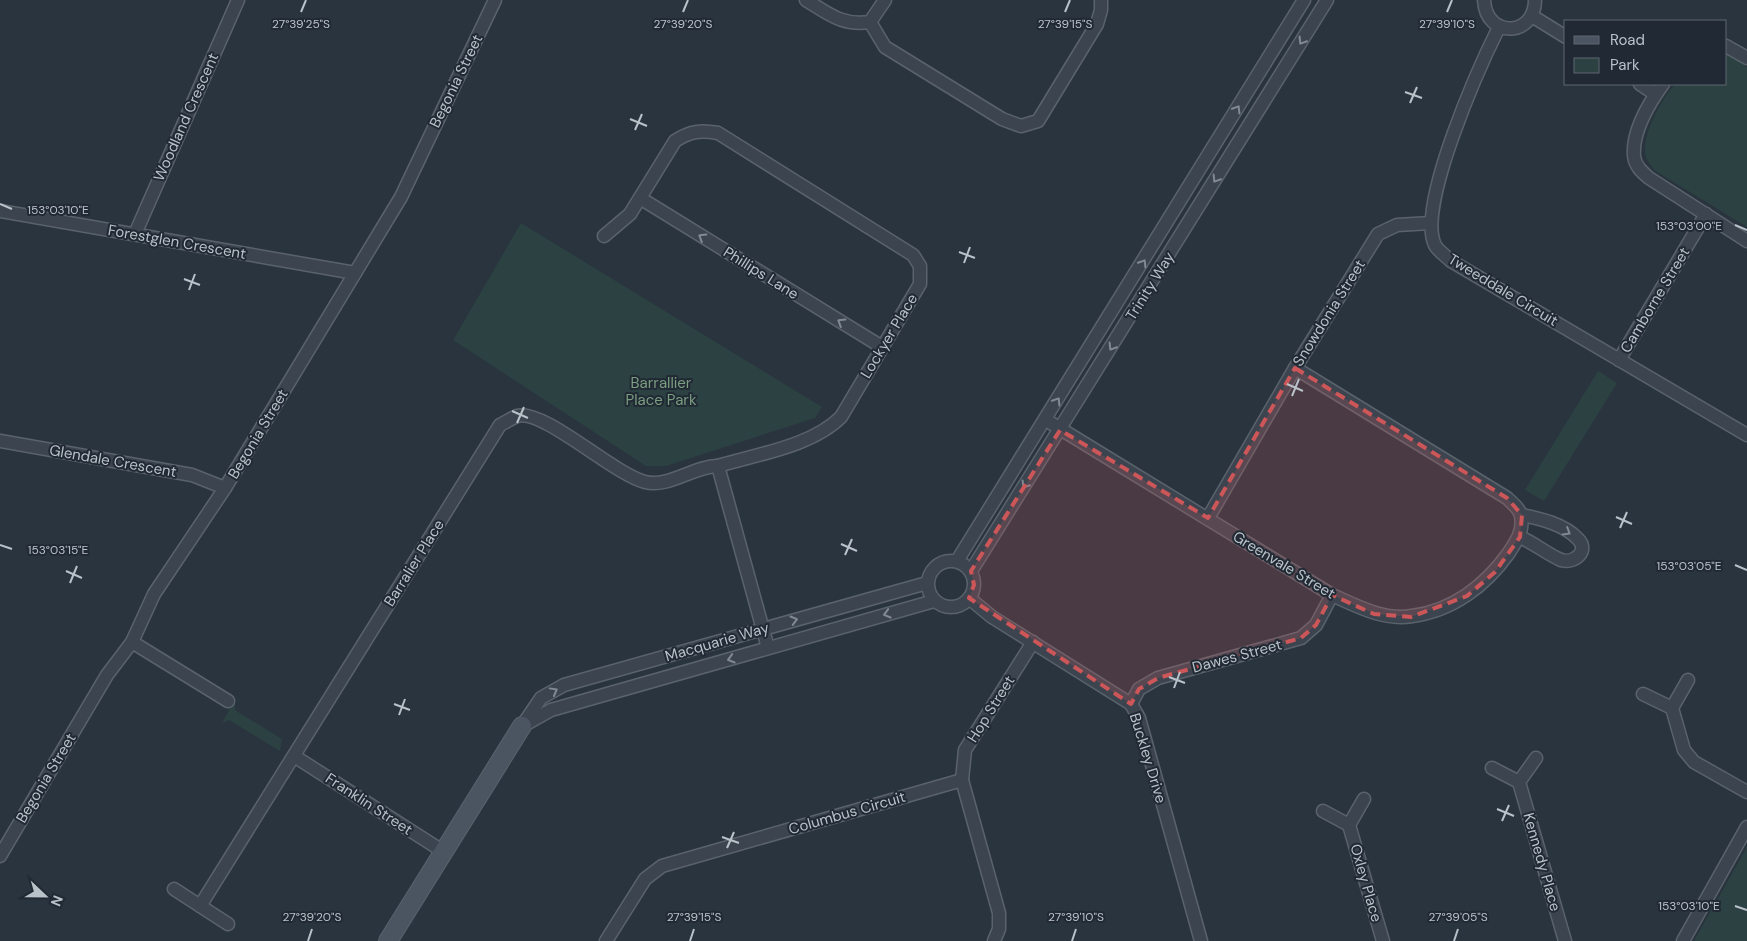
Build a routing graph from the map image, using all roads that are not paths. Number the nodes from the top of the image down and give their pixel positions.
1 (238, 0) edge
2 (495, 0) edge
3 (806, 0) edge
4 (885, 0) edge
5 (1101, 0) edge
6 (1304, 0) edge
7 (1327, 0) edge
8 (1484, 0) edge
9 (1535, 0) edge
10 (1532, 16) junction
11 (870, 22) junction
12 (1499, 27) junction
13 (1564, 36) edge
14 (1727, 47) edge
15 (1747, 58) edge
16 (1644, 85) edge
17 (1659, 89) edge
18 (640, 198) junction
19 (0, 212) edge
20 (1706, 214) junction
21 (1431, 223) junction
22 (135, 234) junction
23 (604, 236) dead end
24 (1747, 241) edge
25 (355, 273) junction
26 (882, 347) junction
27 (1619, 360) junction
28 (1295, 368) junction
29 (1046, 420) junction
30 (1060, 430) junction
31 (1747, 435) edge
32 (0, 441) edge
33 (718, 466) junction
34 (225, 488) junction
35 (1522, 515) junction
36 (1208, 518) junction
37 (1520, 537) junction
38 (957, 561) junction
39 (971, 571) junction
40 (927, 583) junction
41 (1332, 595) junction
42 (969, 598) junction
43 (934, 601) junction
44 (763, 629) junction
45 (132, 642) junction
46 (1033, 642) junction
47 (768, 648) junction
48 (1688, 680) dead end
49 (1643, 694) dead end
50 (228, 701) dead end
51 (1131, 704) junction
52 (1672, 708) junction
53 (522, 726) junction
54 (294, 756) junction
55 (1536, 758) dead end
56 (1492, 768) dead end
57 (962, 780) junction
58 (1519, 782) junction
59 (1747, 792) edge
60 (1364, 799) dead end
61 (1323, 811) dead end
62 (1349, 825) junction
63 (1747, 827) edge
64 (444, 852) junction
65 (0, 856) edge
66 (174, 889) dead end
67 (200, 906) junction
68 (228, 924) dead end
69 (388, 941) edge
70 (606, 941) edge
71 (994, 941) edge
72 (1201, 941) edge
73 (1382, 941) edge
74 (1565, 941) edge
75 (1683, 941) edge

1 - 22 street, Woodland Crescent
2 - 25 street, Begonia Street
3 - 11 street
4 - 11 street
5 - 11 street
29 -> 6 street, Trinity Way
7 -> 30 street, Trinity Way
8 - 12 street
9 - 10 street
10 - 12 street
10 - 13 street
12 - 21 street, Tweeddale Circuit
14 - 15 street
16 - 17 street
17 - 20 street
18 - 23 street, Lockyer Place
26 -> 18 street, Phillips Lane
18 - 26 street, Lockyer Place
19 - 22 street, Forestglen Crescent
20 - 24 street
20 - 27 street, Camborne Street
21 - 27 street, Tweeddale Circuit
21 - 28 street, Snowdonia Street
22 - 25 street, Forestglen Crescent
25 - 34 street, Begonia Street
26 - 33 street, Lockyer Place
27 - 31 street, Tweeddale Circuit
28 - 35 street
28 - 36 street, Snowdonia Street
29 - 30 street, Greenvale Street
29 - 38 street, Trinity Way
30 - 36 street, Greenvale Street
30 -> 39 street, Trinity Way
32 - 34 street, Glendale Crescent
33 - 44 street
33 - 54 street, Barralier Place
34 - 45 street, Begonia Street
35 - 37 street
35 -> 37 street
36 - 41 street, Greenvale Street
37 - 41 street, Greenvale Street
38 - 39 street
38 - 40 street
39 - 42 street
40 - 43 street
44 -> 40 street, Macquarie Way
41 - 51 street, Dawes Street
42 - 43 street
42 - 46 street, Buckley Drive
43 -> 47 street, Macquarie Way
44 - 47 street
53 -> 44 street, Macquarie Way
45 - 50 street
45 - 65 street, Begonia Street
46 - 51 street, Buckley Drive
46 - 57 street, Hop Street
47 -> 53 street, Macquarie Way
48 - 52 street
49 - 52 street
51 - 72 street, Buckley Drive
52 - 59 street
53 - 64 street, Macquarie Way
54 - 64 street, Franklin Street
54 - 67 street, Barralier Place
55 - 58 street
56 - 58 street
57 - 70 street, Columbus Circuit
57 - 71 street
58 - 74 street, Kennedy Place
60 - 62 street, Oxley Place
61 - 62 street, Oxley Place
62 - 73 street, Oxley Place
63 - 75 street
64 - 69 street, Macquarie Way
66 - 67 street
67 - 68 street

